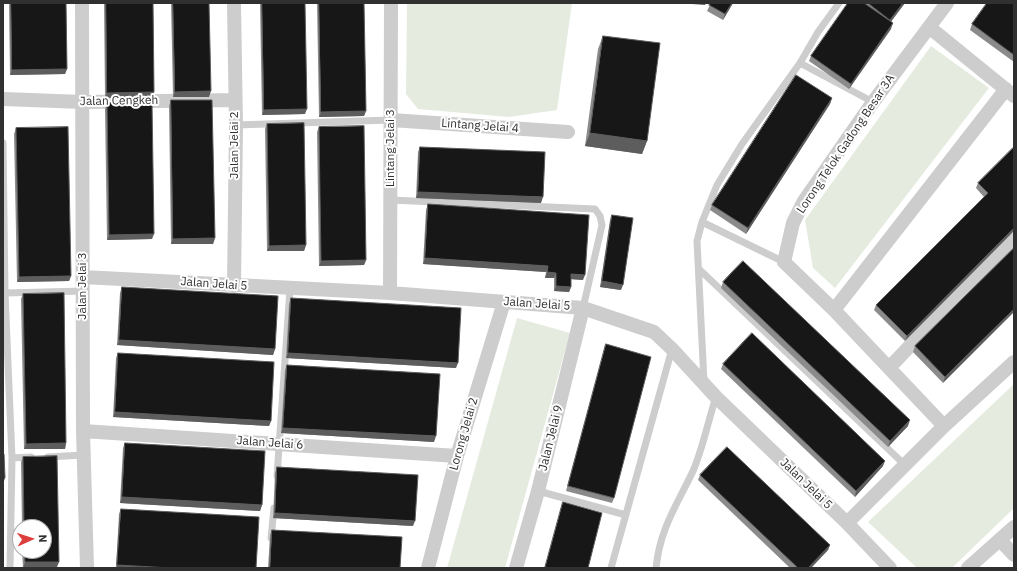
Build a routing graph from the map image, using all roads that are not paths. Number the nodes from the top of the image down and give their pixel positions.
1 (82, 3) edge
2 (234, 3) edge
3 (391, 3) edge
4 (839, 3) edge
5 (947, 3) edge
6 (929, 27) junction
7 (800, 63) junction
8 (1010, 92) edge
9 (3, 99) edge
10 (235, 100) junction
11 (83, 102) junction
12 (873, 102) junction
13 (391, 120) junction
14 (236, 125) junction
15 (568, 132) dead end
16 (3, 143) edge
17 (390, 200) junction
18 (702, 222) junction
19 (1014, 240) edge
20 (784, 262) junction
21 (700, 270) junction
22 (83, 276) junction
23 (234, 286) junction
24 (290, 289) junction
25 (83, 291) junction
26 (5, 293) junction
27 (390, 293) junction
28 (504, 302) junction
29 (583, 308) junction
30 (834, 310) junction
31 (672, 349) junction
32 (1014, 362) edge
33 (889, 368) junction
34 (704, 383) junction
35 (716, 397) junction
36 (944, 426) junction
37 (83, 431) junction
38 (280, 444) junction
39 (83, 455) junction
40 (457, 456) junction
41 (36, 457) edge
42 (44, 457) edge
43 (12, 458) junction
44 (906, 466) junction
45 (276, 483) edge
46 (538, 491) junction
47 (275, 498) edge
48 (626, 514) junction
49 (847, 524) junction
50 (1014, 527) edge
51 (1000, 540) junction
52 (271, 545) edge
53 (1014, 555) edge
54 (10, 568) edge
55 (88, 568) edge
56 (428, 568) edge
57 (516, 568) edge
58 (611, 568) edge
59 (656, 568) edge
60 (890, 568) edge
61 (968, 568) edge

1 - 11 street, Jalan Jelai 3
2 - 10 street, Jalan Jelai 2
3 - 13 street, Lintang Jelai 3
4 - 7 lane
5 - 6 street, Lorong Telok Gadong Besar 3A
6 - 8 street
6 - 12 street, Lorong Telok Gadong Besar 3A
7 - 12 lane
7 - 18 lane
8 - 30 street
9 - 11 street, Jalan Cengkeh
10 - 11 street, Jalan Cengkeh
10 - 14 street, Jalan Jelai 2
11 - 22 street, Jalan Jelai 3
12 - 20 street, Lorong Telok Gadong Besar 3A
13 - 14 lane
13 - 15 street, Lintang Jelai 4
13 - 17 street, Lintang Jelai 3
14 - 23 street, Jalan Jelai 2
16 - 26 lane
17 - 27 street, Lintang Jelai 3
17 - 29 lane
18 - 20 lane
18 - 21 lane
19 - 33 street
20 - 30 street
21 - 34 lane
21 - 44 lane
22 - 23 street, Jalan Jelai 5
22 - 25 street, Jalan Jelai 3
23 - 24 street, Jalan Jelai 5
24 - 27 street, Jalan Jelai 5
24 - 38 lane
25 - 26 lane
25 - 37 street, Jalan Jelai 3
26 - 43 lane
27 - 28 street, Jalan Jelai 5
28 - 29 street, Jalan Jelai 5
28 - 40 street, Lorong Jelai 2
29 - 31 street, Jalan Jelai 5
29 - 46 street, Jalan Jelai 9
30 - 33 street
31 - 34 street, Jalan Jelai 5
31 - 48 lane
32 - 36 street
33 - 36 street
34 - 35 street, Jalan Jelai 5
35 - 49 street, Jalan Jelai 5
35 - 59 lane
36 - 44 street
37 - 38 street, Jalan Jelai 6
37 - 39 street, Jalan Jelai 3
38 - 40 street, Jalan Jelai 6
38 - 45 lane
39 - 42 lane
39 - 55 street, Jalan Jelai 3
40 - 56 street, Lorong Jelai 2
41 - 43 lane
43 - 54 lane
44 - 49 street
46 - 48 lane
46 - 57 street, Jalan Jelai 9
47 - 52 lane
48 - 58 lane
49 - 60 street, Jalan Jelai 5
50 - 51 street
51 - 53 street
51 - 61 street

